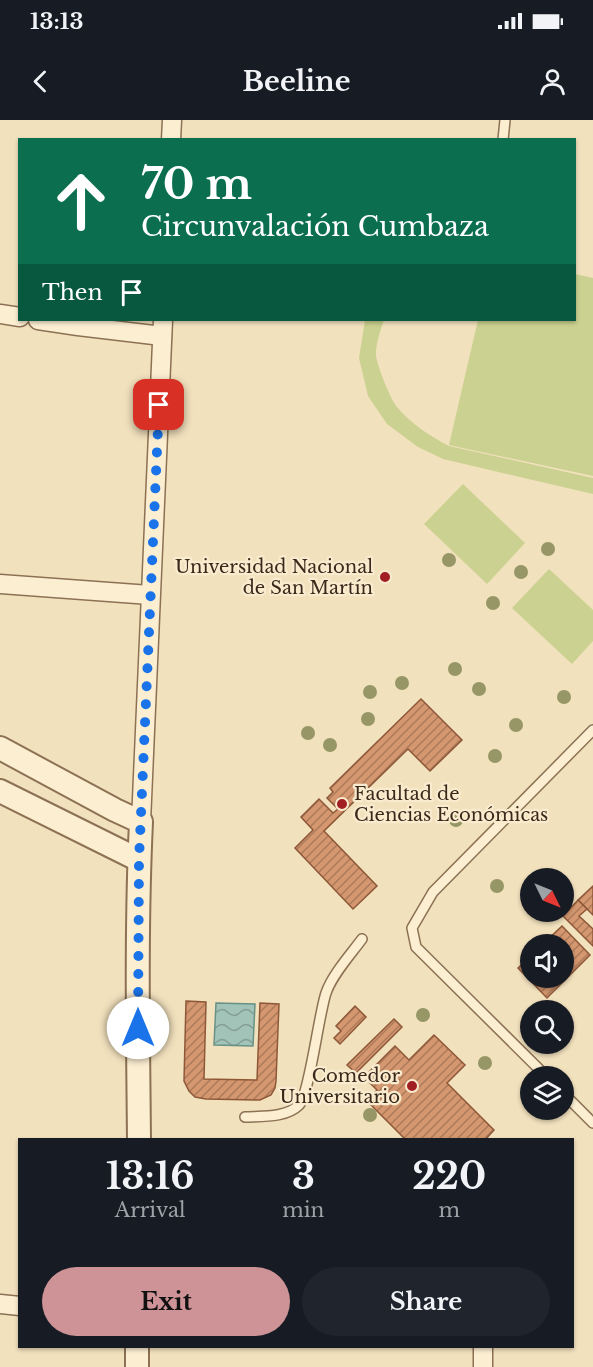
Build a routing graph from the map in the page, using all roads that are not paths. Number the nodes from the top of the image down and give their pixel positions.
1 (172, 120) edge
2 (505, 120) edge
3 (171, 138) edge
4 (503, 138) edge
5 (0, 314) edge
6 (18, 317) edge
7 (45, 321) edge
8 (163, 328) edge
9 (0, 584) edge
10 (150, 595) junction
11 (593, 730) edge
12 (0, 748) edge
13 (0, 791) edge
14 (141, 822) junction
15 (139, 860) junction
16 (362, 939) dead end
17 (536, 1066) edge
18 (574, 1104) edge
19 (245, 1117) dead end
20 (593, 1123) edge
21 (139, 1138) edge
22 (0, 1304) edge
23 (18, 1306) edge
24 (137, 1348) edge
25 (483, 1348) edge
26 (137, 1367) edge
27 (483, 1367) edge

1 - 3 street
2 - 4 lane
5 - 6 street
7 - 8 street
8 - 10 street
9 - 10 street
10 - 14 street
11 - 17 lane
12 - 14 street
13 - 15 street
14 - 15 street
15 - 21 street
16 - 19 lane
18 - 20 lane
22 - 23 street
24 - 26 street
25 - 27 street

